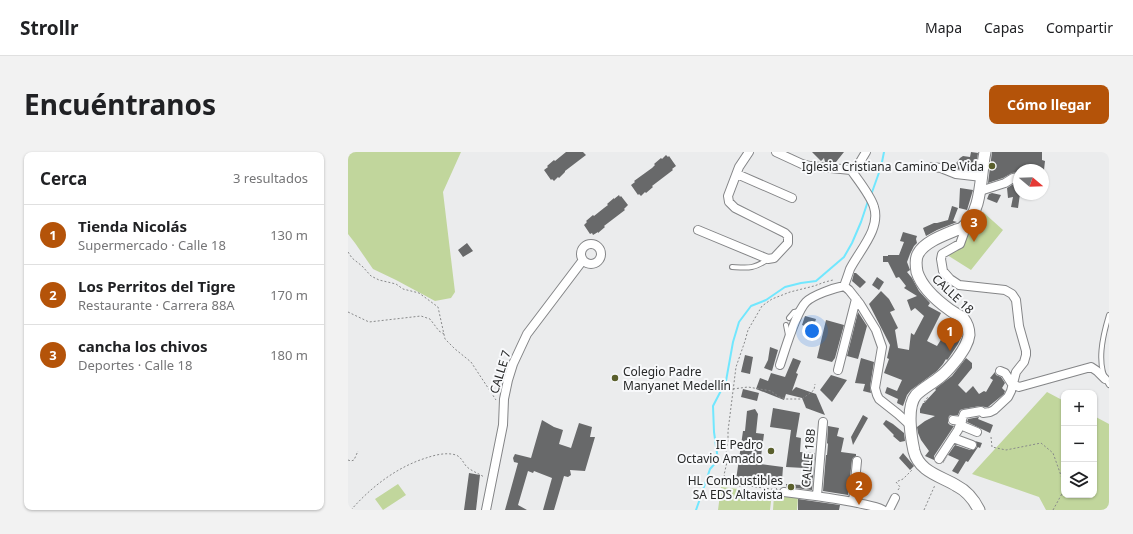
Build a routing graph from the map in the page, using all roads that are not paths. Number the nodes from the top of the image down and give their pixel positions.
1 (749, 152) edge
2 (776, 152) edge
3 (866, 152) edge
4 (985, 152) edge
5 (932, 167) dead end
6 (851, 170) junction
7 (737, 174) junction
8 (982, 178) junction
9 (1013, 178) edge
10 (980, 191) junction
11 (792, 198) dead end
12 (963, 227) junction
13 (698, 230) dead end
14 (768, 259) junction
15 (583, 260) dead end
16 (732, 267) dead end
17 (844, 286) junction
18 (856, 299) junction
19 (800, 311) junction
20 (1109, 315) edge
21 (789, 318) dead end
22 (786, 326) dead end
23 (789, 338) junction
24 (780, 365) dead end
25 (838, 370) dead end
26 (1000, 371) dead end
27 (1107, 382) edge
28 (1012, 384) junction
29 (823, 422) dead end
30 (958, 422) junction
31 (910, 426) junction
32 (977, 432) dead end
33 (953, 438) junction
34 (972, 446) dead end
35 (939, 459) dead end
36 (856, 461) dead end
37 (785, 490) dead end
38 (817, 496) junction
39 (895, 498) road end
40 (854, 502) junction
41 (486, 510) edge
42 (882, 510) edge
43 (889, 510) edge
44 (979, 510) edge

1 - 7 street
2 - 6 street
3 - 6 street
4 - 8 street
5 - 8 street
6 - 17 street
7 - 11 street
7 - 14 street
8 - 10 street
9 - 10 street
10 - 12 street
12 - 28 street
12 - 31 street, CALLE 18
13 - 14 street
14 - 16 lane
15 - 41 street, CALLE 7
17 - 18 street
17 - 19 street
18 - 25 street
18 - 31 street
19 - 21 lane
19 - 23 street
20 - 27 lane
22 - 23 lane
23 - 24 street
26 - 28 street
27 - 28 street
28 - 30 street
29 - 38 street, CALLE 18B
30 - 32 street
30 - 33 street
31 - 44 street, CALLE 18
33 - 34 street
33 - 35 street
36 - 40 street
37 - 38 street
38 - 40 street
39 - 43 street
40 - 42 street

